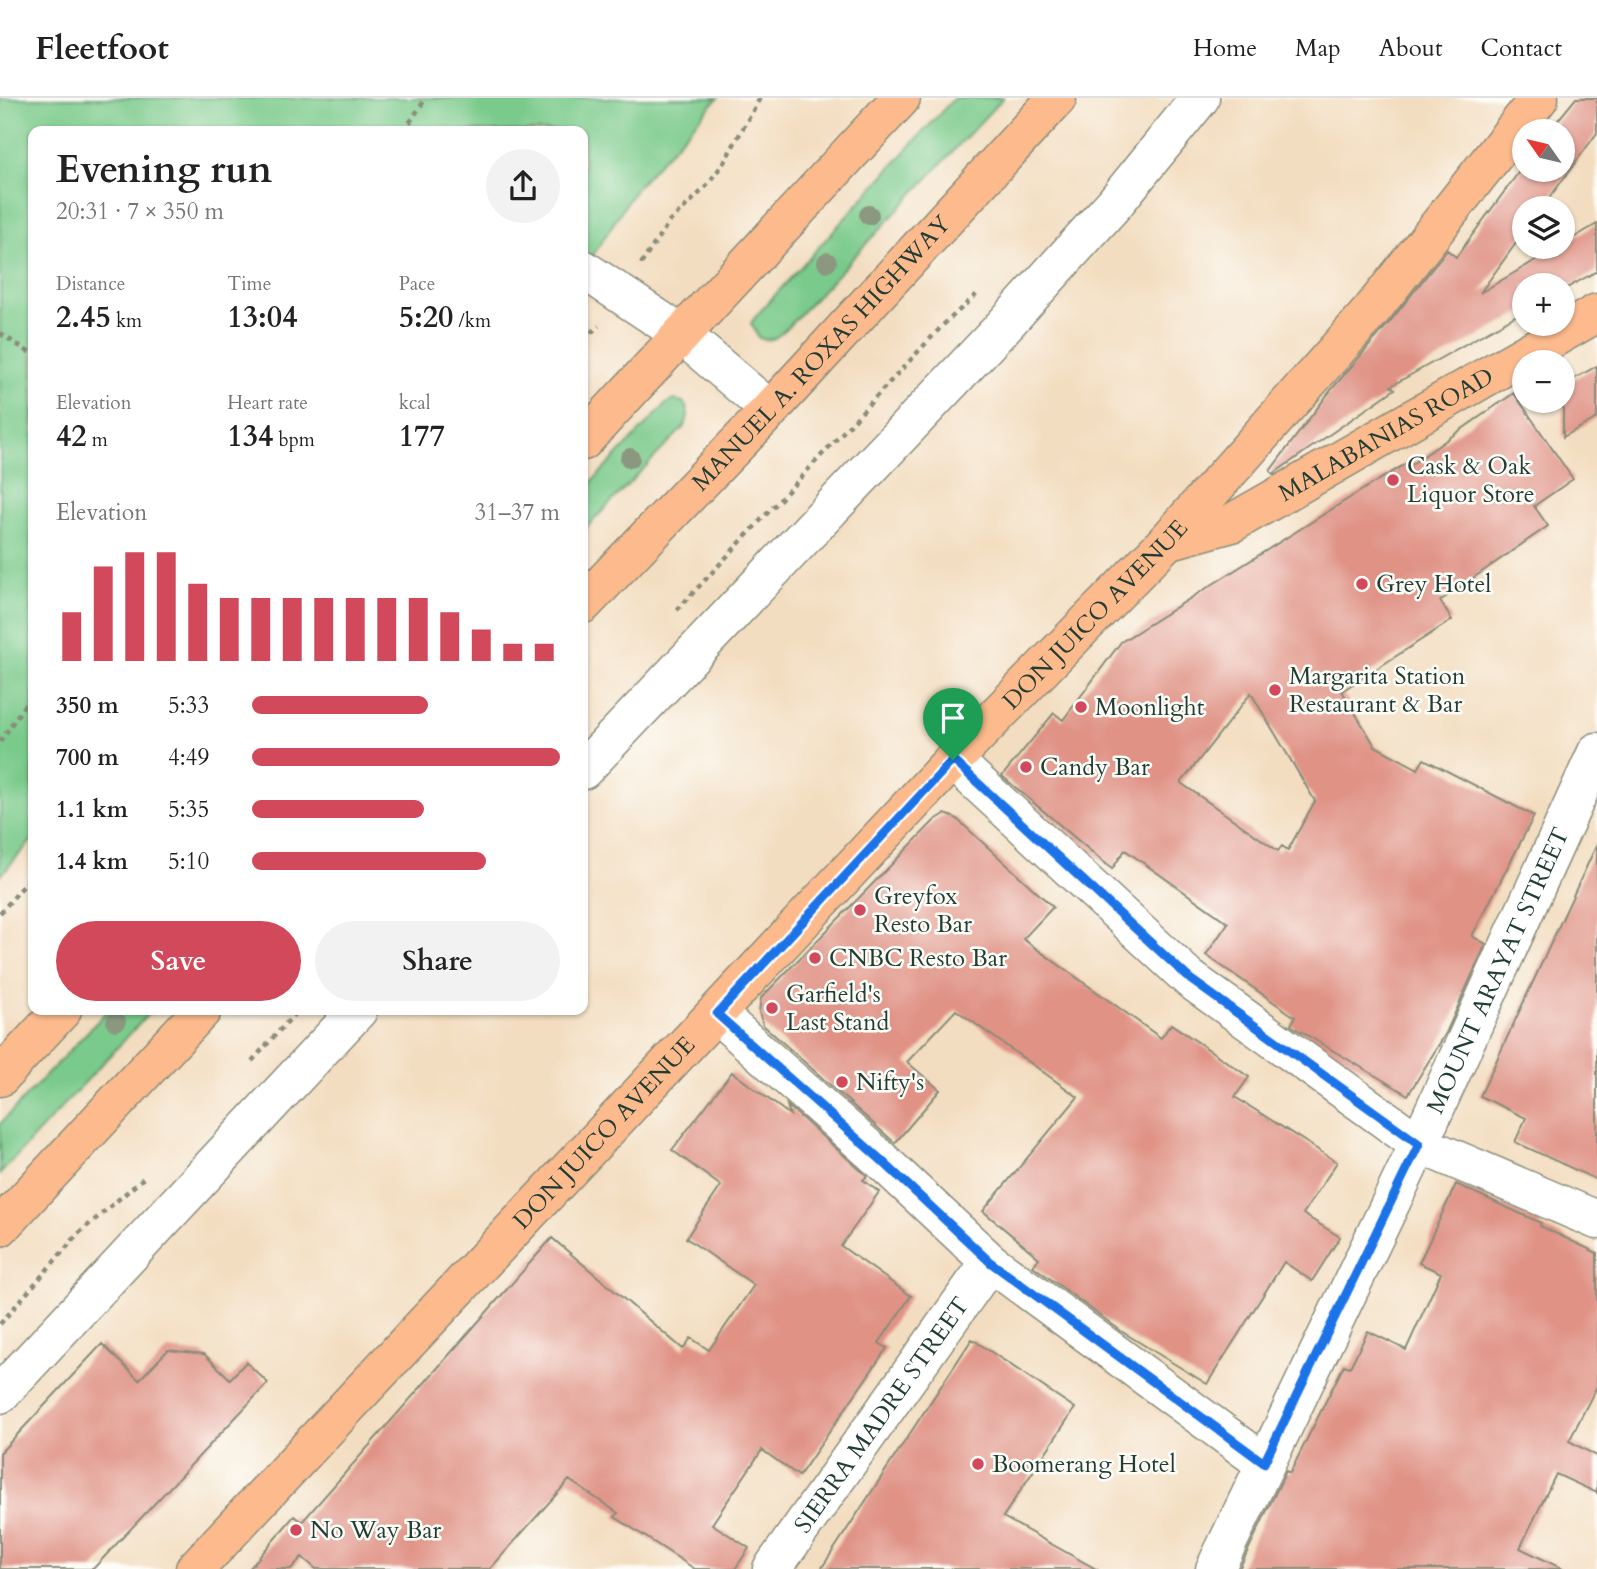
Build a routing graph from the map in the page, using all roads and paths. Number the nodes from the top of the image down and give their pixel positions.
1 (426, 98) edge
2 (760, 98) edge
3 (901, 98) edge
4 (1058, 98) edge
5 (1200, 98) edge
6 (1539, 98) edge
7 (407, 126) edge
8 (588, 272) edge
9 (623, 296) junction
10 (1597, 313) edge
11 (0, 333) edge
12 (681, 334) junction
13 (588, 335) edge
14 (28, 352) edge
15 (770, 410) junction
16 (588, 435) edge
17 (1167, 541) junction
18 (588, 599) edge
19 (28, 700) edge
20 (0, 742) edge
21 (1597, 752) edge
22 (953, 760) junction
23 (588, 765) edge
24 (28, 881) edge
25 (0, 913) edge
26 (717, 1014) junction
27 (57, 1015) edge
28 (197, 1015) edge
29 (294, 1015) edge
30 (353, 1015) edge
31 (245, 1070) dead end
32 (0, 1077) edge
33 (1419, 1144) junction
34 (156, 1168) dead end
35 (1597, 1220) edge
36 (0, 1227) edge
37 (990, 1262) junction
38 (0, 1324) edge
39 (0, 1394) edge
40 (1264, 1463) junction
41 (195, 1569) edge
42 (772, 1569) edge
43 (1215, 1569) edge

1 - 7 path
2 - 9 path
3 - 12 main road
4 - 15 main road, MANUEL A. ROXAS HIGHWAY
5 - 23 street
6 - 17 main road, DON JUICO AVENUE
8 - 9 street
9 - 12 street
9 - 13 path
10 - 17 main road, MALABANIAS ROAD
11 - 14 path
12 - 15 street
12 - 16 main road
15 - 18 main road, MANUEL A. ROXAS HIGHWAY
17 - 22 main road, DON JUICO AVENUE
19 - 20 path
21 - 33 street, MOUNT ARAYAT STREET
22 - 26 main road, DON JUICO AVENUE
22 - 33 street
24 - 25 path
26 - 37 street
26 - 41 main road, DON JUICO AVENUE
27 - 32 main road
28 - 36 main road
29 - 31 path
30 - 39 street
33 - 35 street
33 - 40 street, MOUNT ARAYAT STREET
34 - 38 path
37 - 40 street
37 - 42 street, SIERRA MADRE STREET
40 - 43 street, MOUNT ARAYAT STREET

